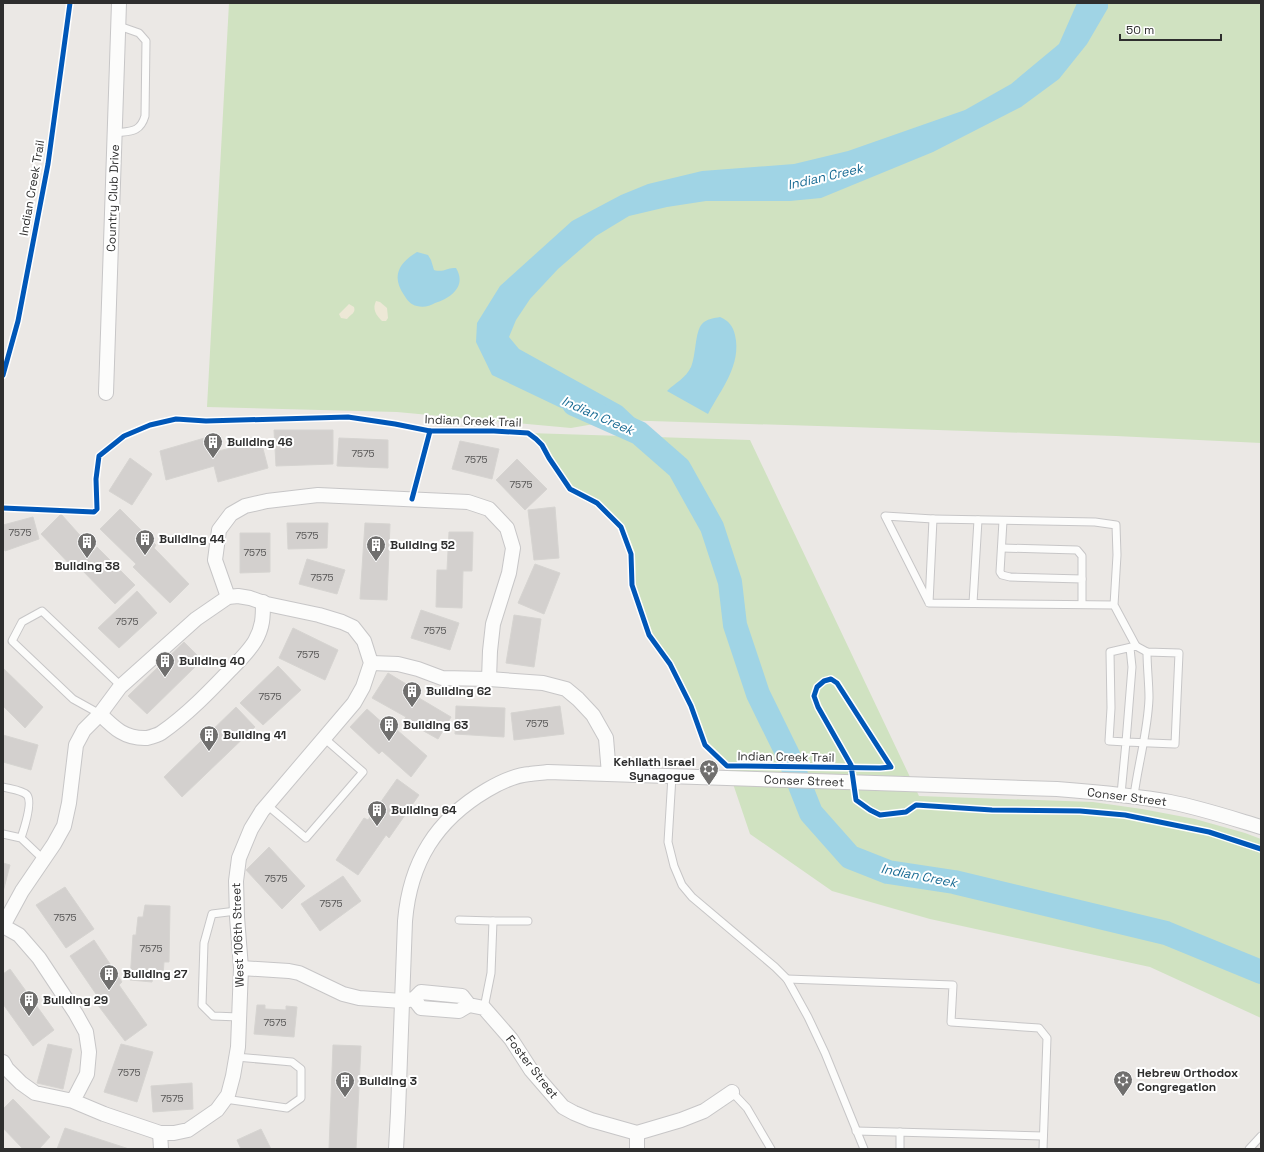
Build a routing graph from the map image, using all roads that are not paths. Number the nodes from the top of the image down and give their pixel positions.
1 (119, 3) edge
2 (119, 26) junction
3 (115, 133) junction
4 (106, 393) dead end
5 (933, 519) junction
6 (978, 520) junction
7 (1003, 521) junction
8 (1002, 548) junction
9 (1082, 579) junction
10 (228, 596) junction
11 (263, 602) junction
12 (929, 602) junction
13 (973, 603) junction
14 (1082, 604) junction
15 (1114, 605) junction
16 (1133, 647) junction
17 (1147, 652) junction
18 (371, 663) junction
19 (489, 679) junction
20 (122, 686) junction
21 (100, 714) junction
22 (324, 738) junction
23 (1126, 742) junction
24 (1144, 743) junction
25 (609, 774) junction
26 (672, 776) junction
27 (3, 787) edge
28 (1128, 795) junction
29 (268, 805) junction
30 (1261, 827) edge
31 (3, 834) edge
32 (22, 838) junction
33 (43, 859) junction
34 (236, 911) junction
35 (459, 920) dead end
36 (493, 921) junction
37 (528, 921) dead end
38 (241, 968) junction
39 (787, 979) junction
40 (408, 1000) junction
41 (484, 1008) junction
42 (239, 1017) junction
43 (236, 1057) junction
44 (4, 1068) edge
45 (732, 1092) joint
46 (225, 1099) junction
47 (74, 1101) junction
48 (856, 1131) junction
49 (900, 1132) junction
50 (160, 1133) junction
51 (637, 1133) junction
52 (1043, 1136) junction
53 (1261, 1136) edge
54 (161, 1149) edge
55 (396, 1149) edge
56 (637, 1149) edge
57 (771, 1149) edge
58 (864, 1149) edge
59 (900, 1149) edge
60 (1043, 1149) edge
61 (1249, 1149) edge

1 - 2 street, Country Club Drive
2 - 3 street, Country Club Drive
2 - 3 lane
3 - 4 street, Country Club Drive
5 - 6 lane
5 - 12 lane
5 - 12 lane
6 - 7 lane
6 - 13 lane
7 - 8 lane
7 - 15 lane
8 - 9 lane
8 - 9 lane
9 - 14 lane
10 - 11 street
10 - 19 street
10 - 20 street
11 - 18 street
11 - 21 street
12 - 13 lane
13 - 14 lane
14 - 15 lane
15 - 16 lane
16 - 17 lane
16 - 23 lane
16 - 23 lane
17 - 24 lane
17 - 24 lane
18 - 19 street
18 - 22 street, West 106th Street
19 - 25 street
20 - 21 street
20 - 21 lane
21 - 33 street
22 - 29 street, West 106th Street
22 - 29 lane
23 - 24 lane
23 - 28 lane
24 - 28 lane
25 - 26 street, Conser Street
25 - 40 street, Conser Street
26 - 28 street, Conser Street
26 - 39 lane
27 - 32 lane
28 - 30 street, Conser Street
29 - 34 street, West 106th Street
31 - 32 lane
32 - 33 lane
33 - 47 street
34 - 38 street, West 106th Street
34 - 42 lane
35 - 36 lane
36 - 37 lane
36 - 41 lane
38 - 40 street
38 - 42 street, West 106th Street
39 - 48 lane
39 - 52 lane
40 - 41 street
40 - 55 street
41 - 51 street, Foster Street
42 - 43 street, West 106th Street
43 - 46 street, West 106th Street
43 - 46 lane
44 - 47 street, West 106th Street
45 - 51 street
45 - 57 lane
46 - 50 street, West 106th Street
47 - 50 street, West 106th Street
48 - 49 lane
48 - 58 lane
49 - 52 lane
49 - 59 lane
50 - 54 street
51 - 56 street
52 - 60 lane
53 - 61 lane

